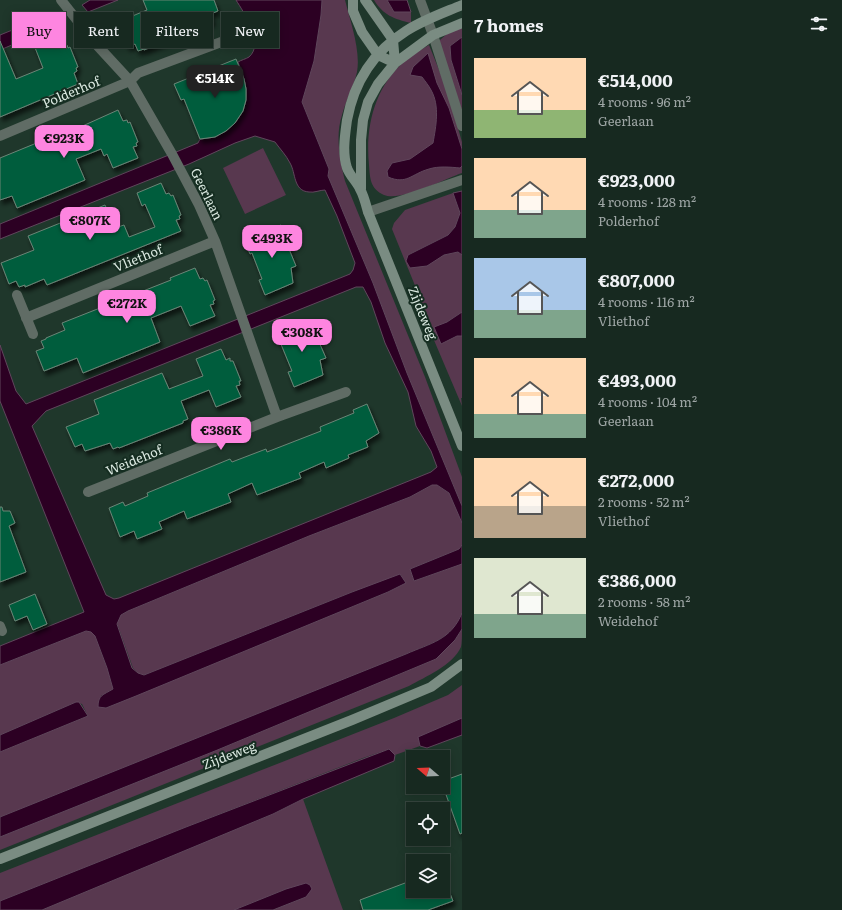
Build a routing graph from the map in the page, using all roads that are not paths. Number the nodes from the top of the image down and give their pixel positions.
1 (61, 0) edge
2 (353, 0) edge
3 (365, 0) edge
4 (420, 0) edge
5 (462, 5) edge
6 (427, 20) junction
7 (462, 23) edge
8 (433, 35) junction
9 (393, 40) junction
10 (221, 42) edge
11 (378, 55) junction
12 (395, 63) junction
13 (130, 81) junction
14 (462, 126) edge
15 (0, 136) edge
16 (462, 180) edge
17 (361, 189) junction
18 (368, 212) junction
19 (215, 241) junction
20 (17, 295) dead end
21 (26, 318) junction
22 (33, 334) dead end
23 (346, 392) dead end
24 (277, 417) junction
25 (462, 446) edge
26 (88, 492) dead end
27 (462, 664) edge
28 (0, 860) edge

1 - 13 street, Geerlaan
2 - 11 main road
3 - 9 main road
4 - 6 street
5 - 6 main road, Zijdeweg
6 - 8 street
6 - 9 main road, Zijdeweg
7 - 8 main road, Zijdeweg
8 - 12 main road, Zijdeweg
8 - 14 street
9 - 11 main road, Zijdeweg
9 - 12 main road
10 - 13 street
11 - 12 main road
11 - 17 main road, Zijdeweg
12 - 17 main road, Zijdeweg
13 - 15 street, Polderhof
13 - 19 street, Geerlaan
16 - 18 street
17 - 18 main road, Zijdeweg
18 - 25 main road, Zijdeweg
19 - 21 street, Vliethof
19 - 24 street, Geerlaan
20 - 21 street
21 - 22 street
23 - 24 street, Weidehof
24 - 26 street, Weidehof
27 - 28 main road, Zijdeweg

